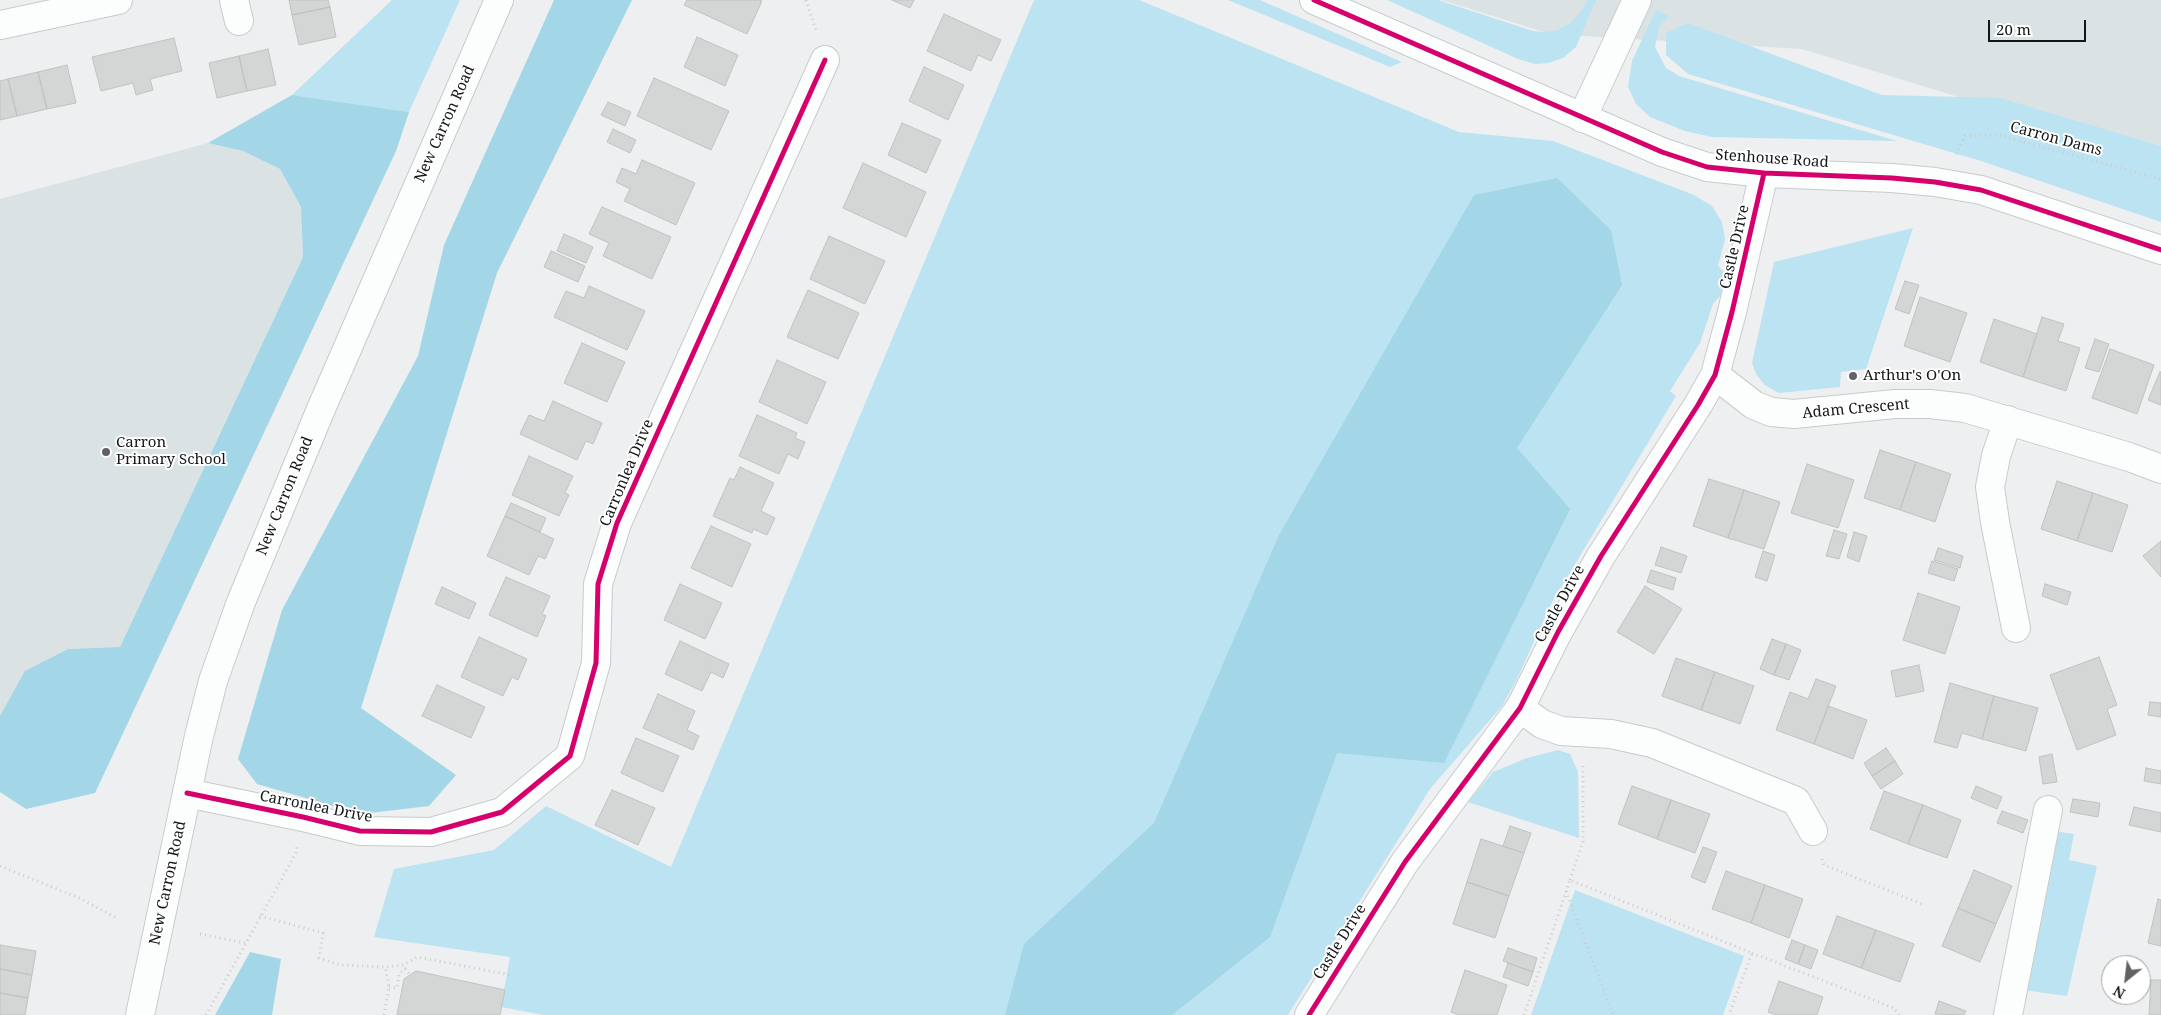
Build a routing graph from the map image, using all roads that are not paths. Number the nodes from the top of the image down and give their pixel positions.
1 (118, 0) edge
2 (499, 0) edge
3 (1314, 0) edge
4 (1637, 0) edge
5 (0, 26) edge
6 (825, 60) dead end
7 (1582, 118) junction
8 (1764, 173) junction
9 (2161, 250) edge
10 (1715, 375) junction
11 (2008, 420) junction
12 (2161, 469) edge
13 (2016, 628) dead end
14 (1520, 708) junction
15 (187, 793) junction
16 (2048, 810) dead end
17 (1813, 831) road end
18 (140, 1015) edge
19 (1309, 1015) edge
20 (2008, 1015) edge

1 - 5 street
2 - 15 street, New Carron Road
3 - 7 street, Stenhouse Road
4 - 7 street
6 - 15 street, Carronlea Drive
7 - 8 street, Stenhouse Road
8 - 9 street, Stenhouse Road
8 - 10 street, Castle Drive
10 - 11 street, Adam Crescent
10 - 14 street, Castle Drive
11 - 12 street, Adam Crescent
11 - 13 street
14 - 17 street
14 - 19 street, Castle Drive
15 - 18 street, New Carron Road
16 - 20 street

